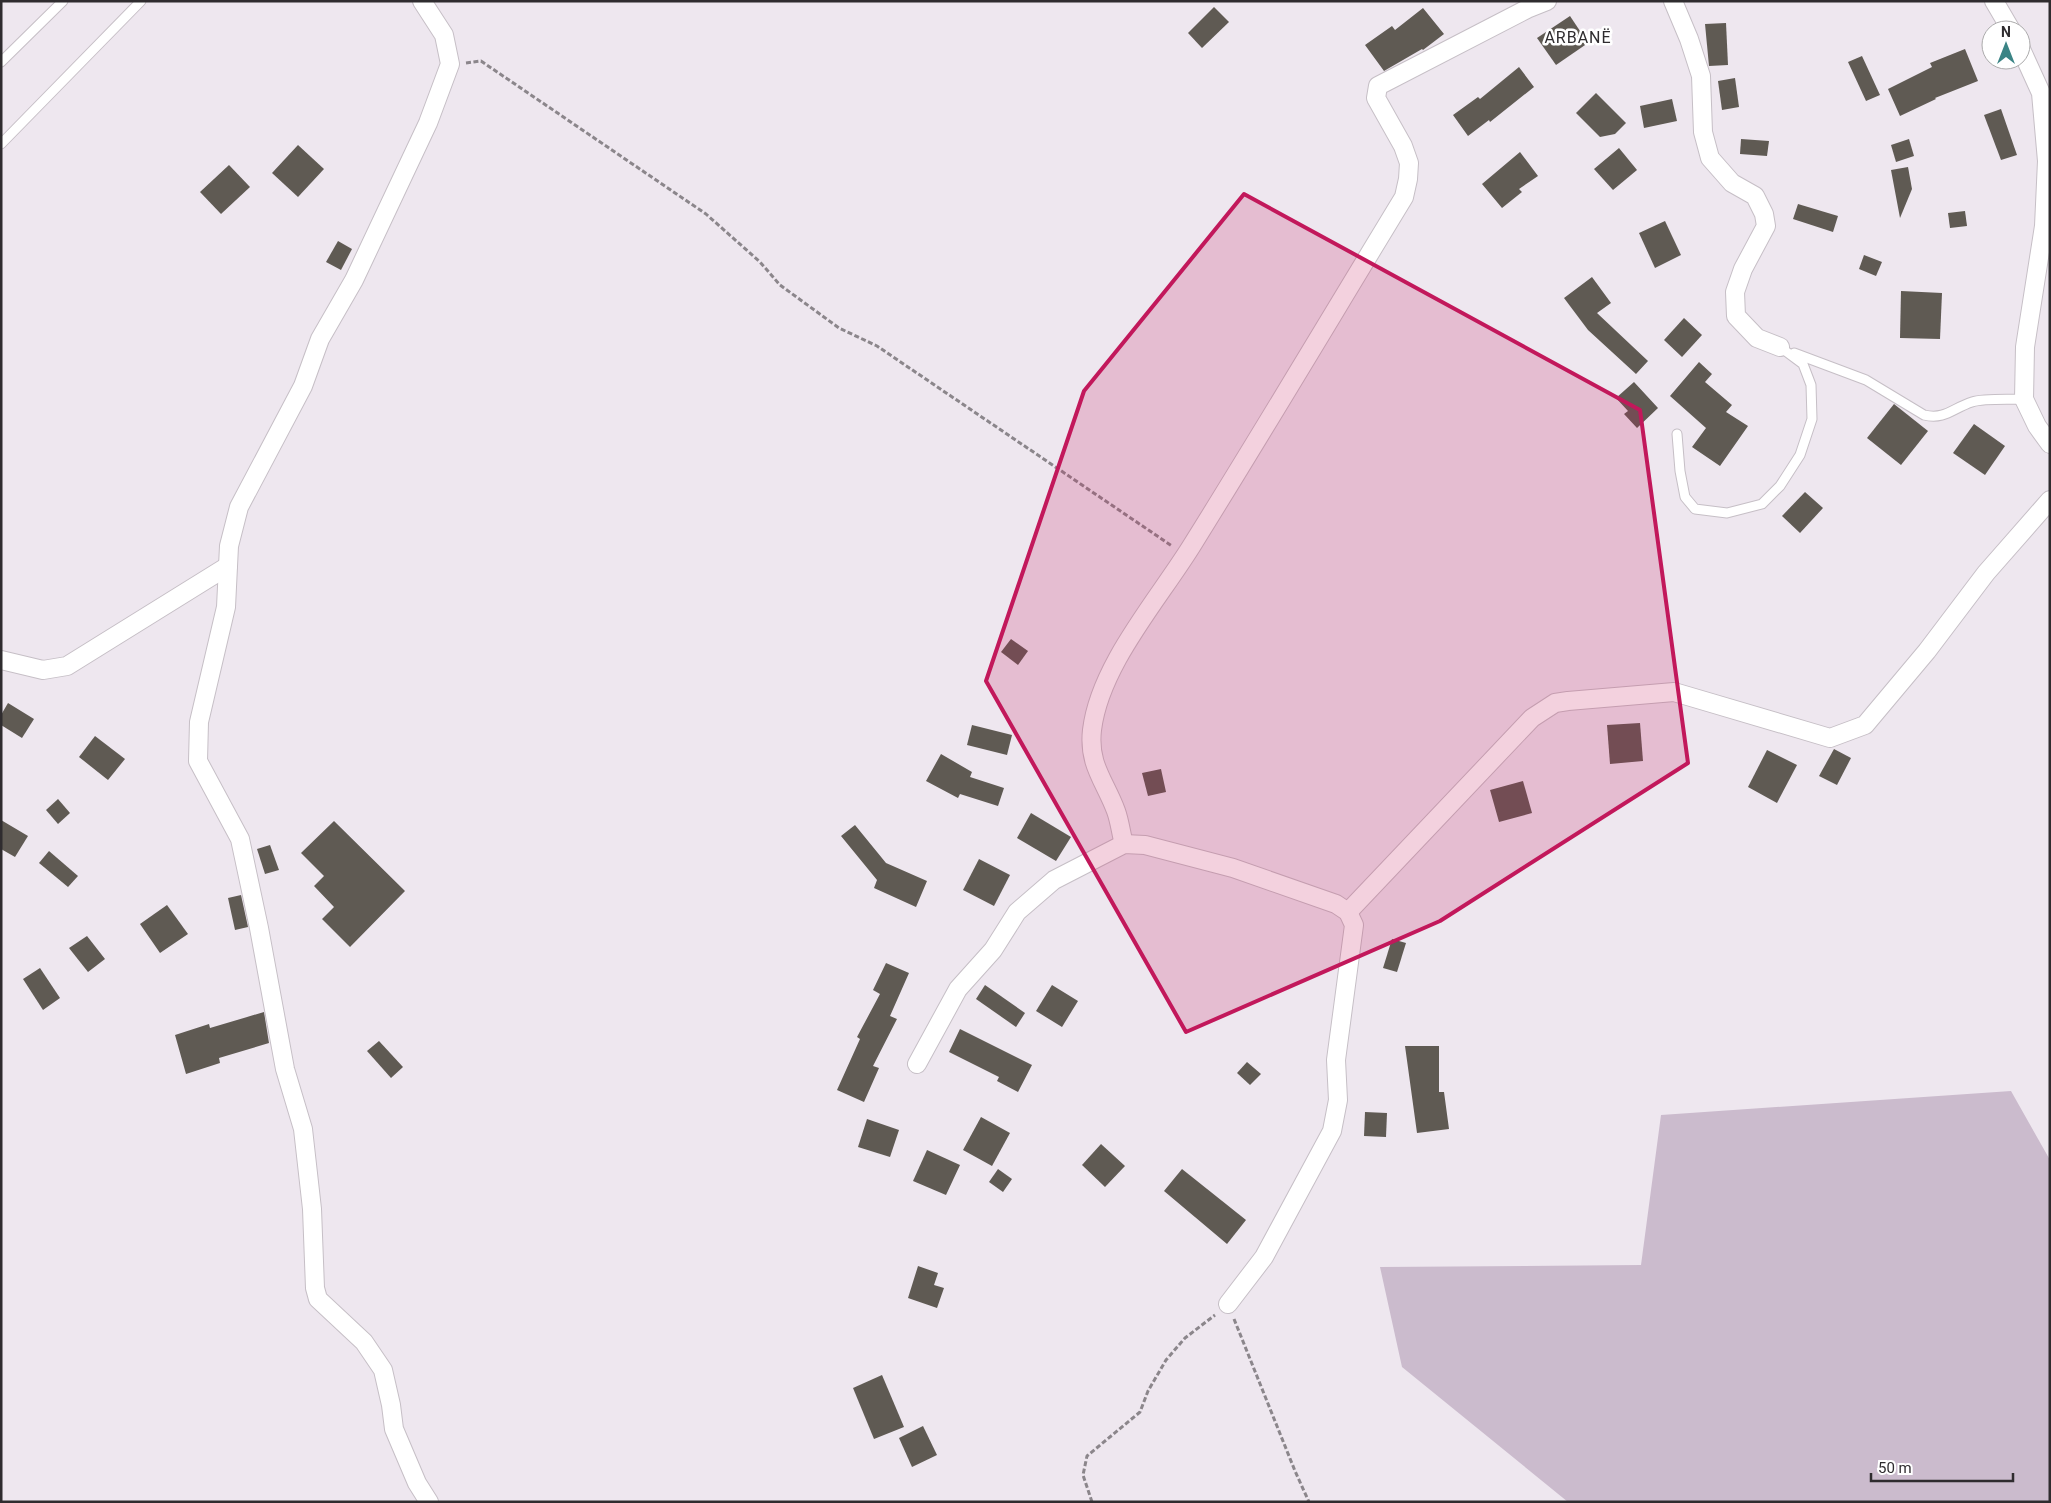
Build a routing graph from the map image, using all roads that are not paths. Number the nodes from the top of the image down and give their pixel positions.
1 (63, 1) edge
2 (141, 1) edge
3 (422, 1) edge
4 (1547, 1) edge
5 (1673, 1) edge
6 (1994, 1) edge
7 (2005, 20) edge
8 (1, 62) edge
9 (2031, 70) edge
10 (1, 144) edge
11 (1780, 347) junction
12 (2024, 399) junction
13 (1677, 434) dead end
14 (2050, 444) edge
15 (2050, 500) edge
16 (228, 566) junction
17 (1, 660) edge
18 (1124, 844) junction
19 (1348, 912) junction
20 (917, 1064) dead end
21 (1228, 1304) road end
22 (428, 1502) edge

1 - 8 lane
2 - 10 lane
3 - 16 street
4 - 18 street
5 - 11 street
6 - 7 street
9 - 12 street
11 - 12 lane
11 - 13 lane
12 - 14 street
15 - 19 street
16 - 17 street
16 - 22 street
18 - 19 street
18 - 20 street
19 - 21 street

